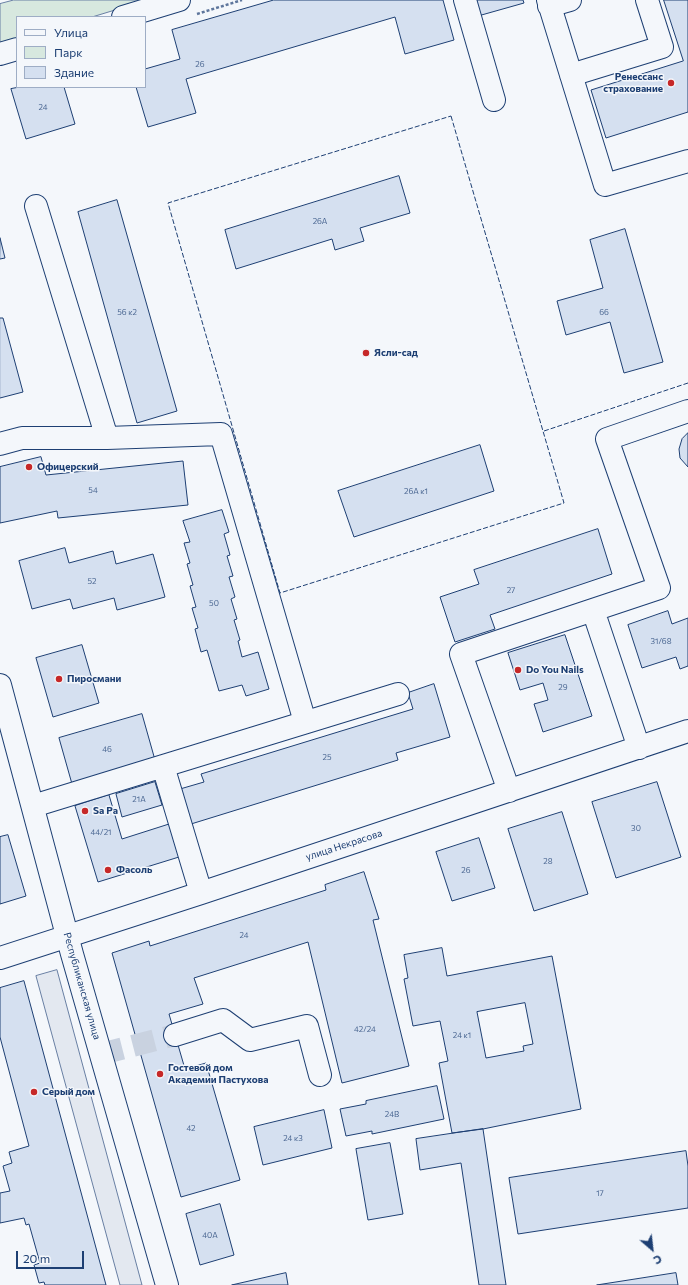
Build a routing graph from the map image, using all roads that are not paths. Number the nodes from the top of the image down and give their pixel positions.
1 (179, 0) edge
2 (465, 0) edge
3 (570, 0) edge
4 (646, 0) edge
5 (549, 3) edge
6 (126, 16) edge
7 (16, 49) edge
8 (0, 54) edge
9 (571, 75) junction
10 (494, 100) dead end
11 (688, 161) edge
12 (36, 206) dead end
13 (688, 411) edge
14 (106, 438) junction
15 (0, 444) edge
16 (593, 610) junction
17 (0, 685) edge
18 (398, 694) dead end
19 (305, 722) junction
20 (688, 732) edge
21 (639, 748) junction
22 (163, 766) junction
23 (508, 791) junction
24 (33, 806) junction
25 (201, 893) junction
26 (68, 936) junction
27 (0, 958) edge
28 (175, 1035) tunnel mouth
29 (320, 1075) dead end
30 (167, 1285) edge

1 - 6 street
2 - 10 street
3 - 5 street
4 - 9 street
5 - 9 street
7 - 8 street
9 - 11 street
12 - 14 street
13 - 16 street
14 - 15 street
14 - 19 street
16 - 21 street
16 - 23 street
17 - 24 street, Республиканская улица
18 - 19 street
19 - 22 street
20 - 21 street, улица Некрасова
21 - 23 street, улица Некрасова
22 - 24 street
22 - 25 street
23 - 25 street, улица Некрасова
24 - 26 street, Республиканская улица
25 - 26 street, улица Некрасова
26 - 27 street, улица Некрасова
26 - 30 street, Республиканская улица
28 - 29 street

